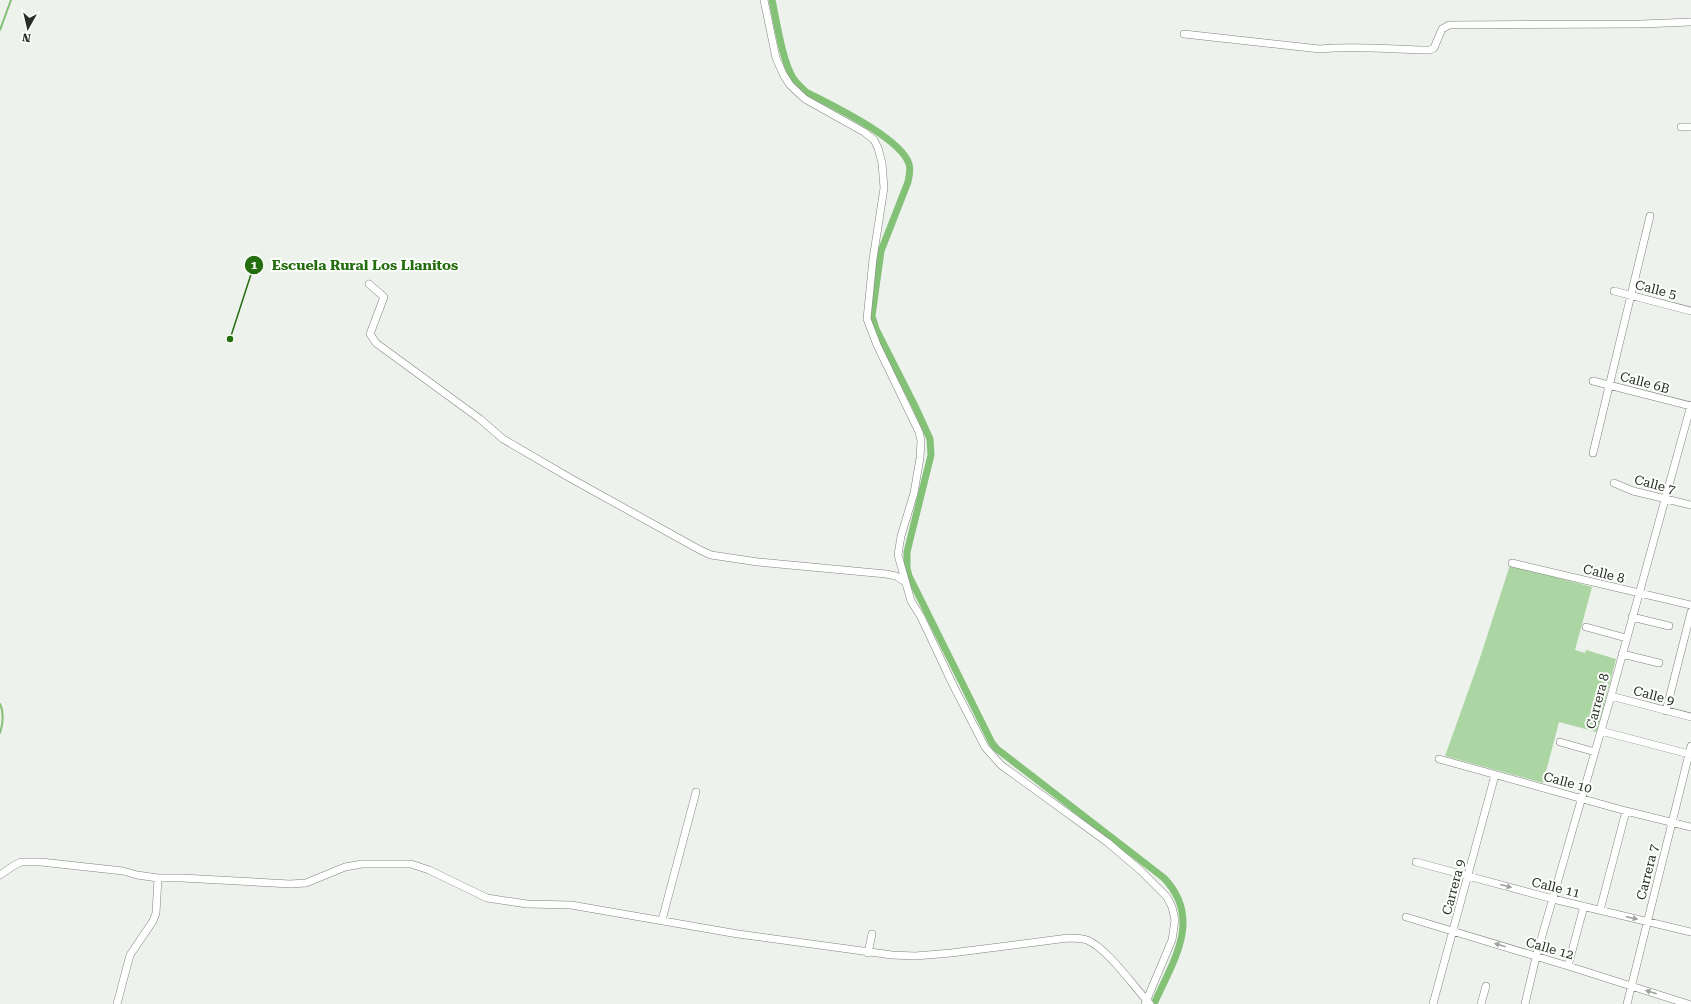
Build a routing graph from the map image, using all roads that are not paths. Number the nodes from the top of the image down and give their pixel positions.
1 (764, 0) edge
2 (1691, 22) edge
3 (1184, 34) dead end
4 (1681, 127) dead end
5 (1691, 127) edge
6 (1650, 216) dead end
7 (369, 284) dead end
8 (1614, 291) dead end
9 (1631, 295) junction
10 (1691, 311) edge
11 (1594, 381) dead end
12 (1609, 385) junction
13 (1691, 406) edge
14 (1593, 453) dead end
15 (1614, 483) dead end
16 (1665, 499) junction
17 (1691, 505) edge
18 (1512, 563) dead end
19 (904, 582) junction
20 (1638, 593) junction
21 (1691, 605) edge
22 (1691, 612) edge
23 (1632, 617) junction
24 (1669, 626) dead end
25 (1586, 627) dead end
26 (1626, 638) junction
27 (1622, 654) junction
28 (1659, 663) dead end
29 (1611, 696) junction
30 (1666, 711) junction
31 (1691, 717) edge
32 (1601, 731) junction
33 (1560, 742) dead end
34 (1691, 746) edge
35 (1595, 752) junction
36 (1689, 754) junction
37 (1439, 760) dead end
38 (1495, 775) junction
39 (696, 792) dead end
40 (1582, 799) junction
41 (1626, 811) junction
42 (1672, 822) junction
43 (1691, 827) edge
44 (1416, 862) dead end
45 (0, 875) edge
46 (1468, 876) junction
47 (158, 878) junction
48 (1553, 899) junction
49 (1584, 906) junction
50 (1600, 910) junction
51 (1406, 917) dead end
52 (662, 920) junction
53 (1647, 921) junction
54 (1454, 931) junction
55 (1691, 932) edge
56 (872, 934) dead end
57 (868, 953) junction
58 (1536, 957) junction
59 (1568, 966) junction
60 (1486, 986) dead end
61 (1632, 986) junction
62 (1147, 1003) edge
63 (117, 1004) edge
64 (1434, 1004) edge
65 (1481, 1004) edge
66 (1524, 1004) edge
67 (1627, 1004) edge
68 (1688, 1004) edge

1 - 19 street
2 - 3 street
4 - 5 street
6 - 9 street
7 - 19 street
8 - 9 street, Calle 5
9 - 10 street, Calle 5
9 - 12 street
11 - 12 street, Calle 6B
12 - 13 street, Calle 6B
12 - 14 street
13 - 16 street, Carrera 8
15 - 16 street, Calle 7
16 - 17 street, Calle 7
16 - 20 street, Carrera 8
18 - 20 street, Calle 8
19 - 62 street
20 - 21 street, Calle 8
20 - 23 street, Carrera 8
22 - 30 street
23 - 24 street
23 - 26 street, Carrera 8
25 - 26 street
26 - 27 street, Carrera 8
27 - 28 street
27 - 29 street, Carrera 8
29 - 30 street, Calle 9
29 - 32 street, Carrera 8
30 - 31 street, Calle 9
32 - 35 street, Carrera 8
32 - 36 street
33 - 35 street
34 - 36 street, Carrera 7
35 - 40 street, Carrera 8
36 - 42 street, Carrera 7
37 - 38 street, Calle 10
38 - 40 street, Calle 10
38 - 46 street, Carrera 9
39 - 52 street
40 - 41 street, Calle 10
40 - 48 street, Carrera 8
41 - 42 street, Calle 10
41 - 50 street
42 - 43 street, Calle 10
42 - 53 street, Carrera 7
44 - 46 street, Calle 11
45 - 47 street
46 -> 48 street, Calle 11
46 - 54 street, Carrera 9
47 - 52 street
47 - 63 street
48 - 49 street, Calle 11
48 - 58 street, Carrera 8
49 - 50 street, Calle 11
49 - 59 street
50 -> 53 street, Calle 11
51 - 54 street, Calle 12
52 - 57 street
53 - 55 street, Calle 11
53 - 61 street, Carrera 7
58 -> 54 street, Calle 12
54 - 64 street, Carrera 9
56 - 57 street
57 - 62 street
58 - 59 street, Calle 12
58 - 66 street, Carrera 8
59 - 61 street, Calle 12
60 - 65 street
61 - 67 street, Carrera 7
68 -> 61 street, Calle 12

